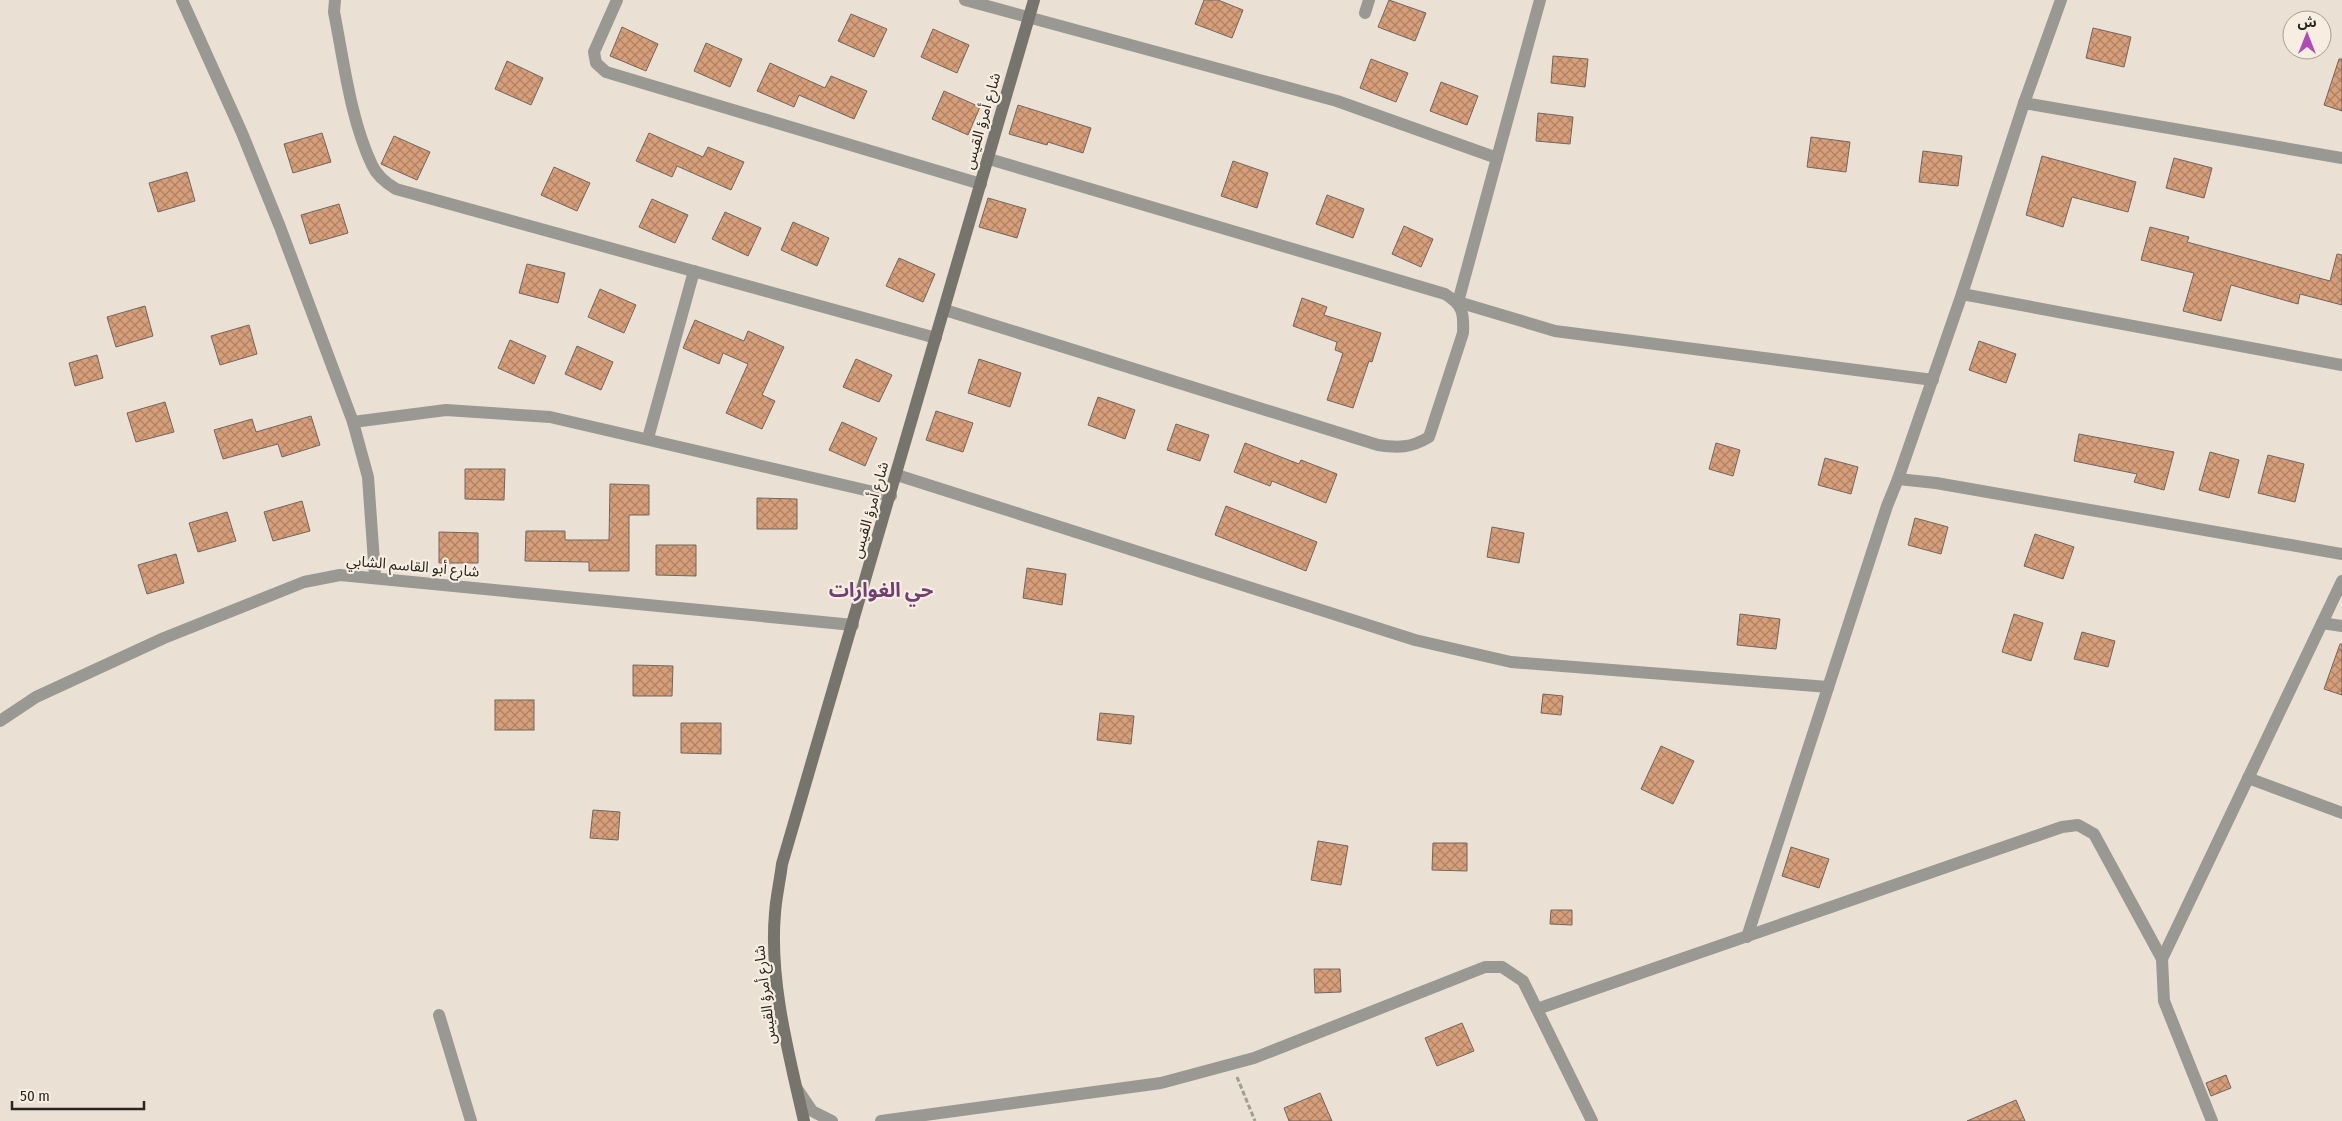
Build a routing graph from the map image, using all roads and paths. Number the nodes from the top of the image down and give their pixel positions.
1 (182, 0) edge
2 (335, 0) edge
3 (617, 0) edge
4 (965, 0) edge
5 (1034, 0) edge
6 (1369, 0) edge
7 (1540, 0) edge
8 (2061, 0) edge
9 (1365, 13) dead end
10 (1029, 16) junction
11 (2024, 103) junction
12 (1497, 158) junction
13 (2342, 158) edge
14 (989, 159) junction
15 (981, 184) junction
16 (694, 271) junction
17 (1962, 294) junction
18 (1458, 302) junction
19 (944, 310) junction
20 (936, 338) junction
21 (2342, 365) edge
22 (1933, 380) junction
23 (353, 422) junction
24 (648, 438) junction
25 (897, 475) junction
26 (1898, 479) junction
27 (891, 496) junction
28 (2342, 554) edge
29 (375, 576) junction
30 (2342, 581) edge
31 (2322, 623) junction
32 (853, 625) junction
33 (2342, 626) edge
34 (1828, 688) junction
35 (0, 721) edge
36 (2248, 778) junction
37 (2342, 813) edge
38 (1747, 937) junction
39 (2162, 959) junction
40 (1537, 1009) junction
41 (438, 1015) dead end
42 (1232, 1064) junction
43 (797, 1089) junction
44 (471, 1121) edge
45 (804, 1121) edge
46 (832, 1121) edge
47 (881, 1121) edge
48 (1255, 1121) edge
49 (1592, 1121) edge
50 (2212, 1121) edge

1 - 23 street
2 - 16 street
3 - 15 street
4 - 10 street
5 - 10 street, شارع أمرؤ القيس
6 - 9 street
7 - 12 street
8 - 11 street
10 - 12 street
10 - 14 street, شارع أمرؤ القيس
11 - 13 street
11 - 17 street
12 - 18 street
14 - 15 street, شارع أمرؤ القيس
14 - 18 street
15 - 19 street, شارع أمرؤ القيس
16 - 20 street
16 - 24 street
17 - 21 street
17 - 22 street
18 - 19 street
18 - 22 street
19 - 20 street, شارع أمرؤ القيس
20 - 25 street, شارع أمرؤ القيس
22 - 26 street
23 - 24 street
23 - 29 street
24 - 27 street
25 - 27 street, شارع أمرؤ القيس
25 - 34 street
26 - 28 street
26 - 34 street
27 - 32 street, شارع أمرؤ القيس
29 - 32 street, شارع أبو القاسم الشابي
29 - 35 street, شارع أبو القاسم الشابي
30 - 31 street
31 - 33 street
31 - 36 street
32 - 43 street, شارع أمرؤ القيس
34 - 38 street
36 - 37 street
36 - 39 street
38 - 39 street
38 - 40 street
39 - 50 street
40 - 42 street
40 - 49 street
41 - 44 street
42 - 47 street
42 - 48 path
43 - 45 street, شارع أمرؤ القيس
43 - 46 street

